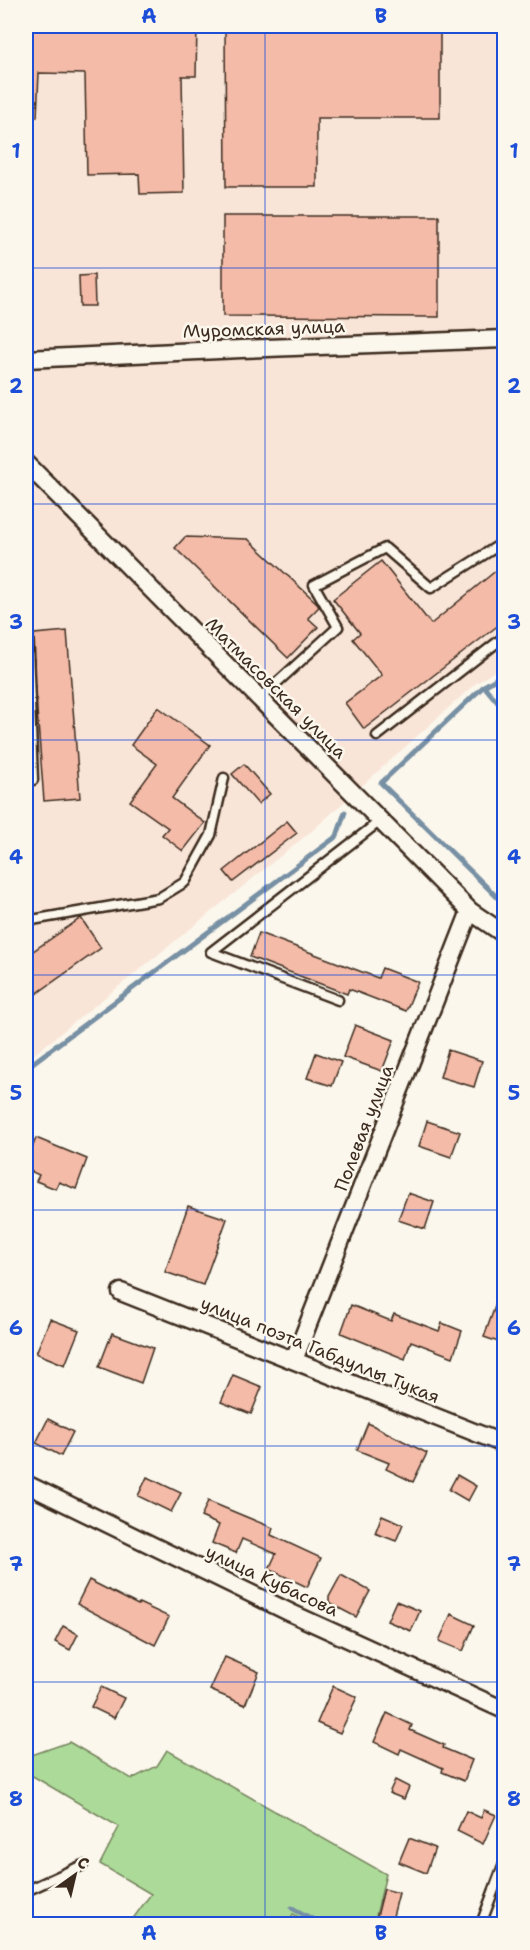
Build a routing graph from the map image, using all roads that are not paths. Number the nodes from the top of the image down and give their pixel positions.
1 (504, 339) edge
2 (26, 359) edge
3 (26, 463) edge
4 (504, 542) edge
5 (26, 596) edge
6 (504, 637) edge
7 (260, 698) junction
8 (377, 735) dead end
9 (224, 778) dead end
10 (26, 780) edge
11 (380, 821) junction
12 (470, 911) junction
13 (26, 921) edge
14 (504, 934) edge
15 (338, 1000) dead end
16 (121, 1292) dead end
17 (294, 1360) junction
18 (504, 1444) edge
19 (26, 1484) edge
20 (504, 1710) edge
21 (504, 1863) edge
22 (83, 1864) dead end
23 (26, 1891) edge
24 (481, 1924) edge

1 - 2 street, Муромская улица
3 - 7 street, Матмасовская улица
4 - 7 lane
5 - 10 lane
6 - 8 lane
7 - 11 street, Матмасовская улица
9 - 13 lane
11 - 12 street, Матмасовская улица
11 - 15 lane
12 - 14 street, Матмасовская улица
12 - 17 street, Полевая улица
16 - 17 street, улица поэта Габдуллы Тукая
17 - 18 street, улица поэта Габдуллы Тукая
19 - 20 street, улица Кубасова
21 - 24 lane
22 - 23 lane

